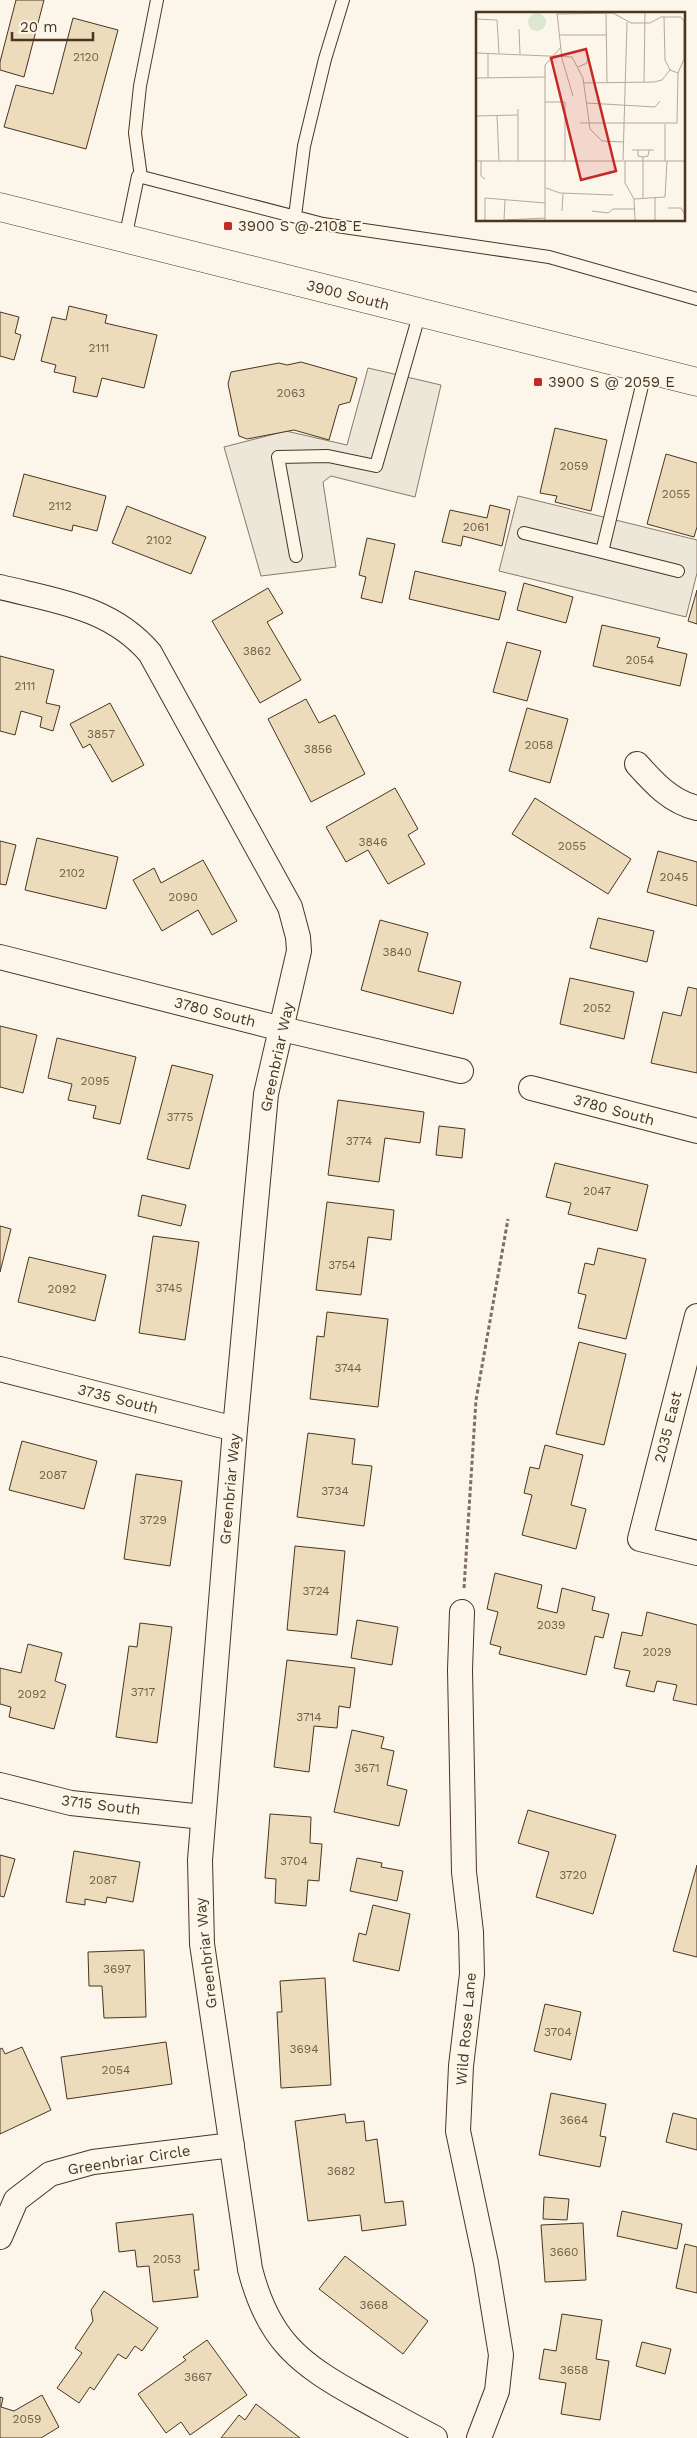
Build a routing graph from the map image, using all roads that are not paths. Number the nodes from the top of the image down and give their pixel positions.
1 (157, 0) edge
2 (343, 0) edge
3 (141, 177) junction
4 (0, 207) edge
5 (295, 216) junction
6 (125, 238) junction
7 (697, 299) edge
8 (420, 312) junction
9 (646, 369) junction
10 (697, 382) edge
11 (524, 533) dead end
12 (602, 552) junction
13 (296, 556) dead end
14 (678, 571) dead end
15 (0, 588) edge
16 (636, 764) dead end
17 (697, 808) edge
18 (0, 957) edge
19 (282, 1029) junction
20 (461, 1071) dead end
21 (531, 1088) dead end
22 (697, 1131) edge
23 (697, 1316) edge
24 (0, 1369) edge
25 (235, 1429) junction
26 (697, 1554) edge
27 (462, 1612) road end
28 (0, 1785) edge
29 (204, 1817) junction
30 (232, 2145) junction
31 (0, 2237) edge
32 (435, 2438) edge
33 (479, 2438) edge

1 - 3 lane
2 - 5 lane
3 - 5 lane
3 - 6 lane
4 - 6 main road, 3900 South
5 - 7 lane
6 - 8 main road, 3900 South
8 - 9 main road, 3900 South
8 - 13 lane
9 - 10 main road, 3900 South
9 - 12 lane
11 - 12 lane
12 - 14 lane
15 - 19 street, Greenbriar Way
16 - 17 street
18 - 19 street, 3780 South
19 - 20 street, 3780 South
19 - 25 street, Greenbriar Way
21 - 22 street, 3780 South
23 - 26 street, 2035 East
24 - 25 street, 3735 South
25 - 29 street, Greenbriar Way
27 - 33 street, Wild Rose Lane
28 - 29 street, 3715 South
29 - 30 street, Greenbriar Way
30 - 31 street, Greenbriar Circle
30 - 32 street, Greenbriar Way

